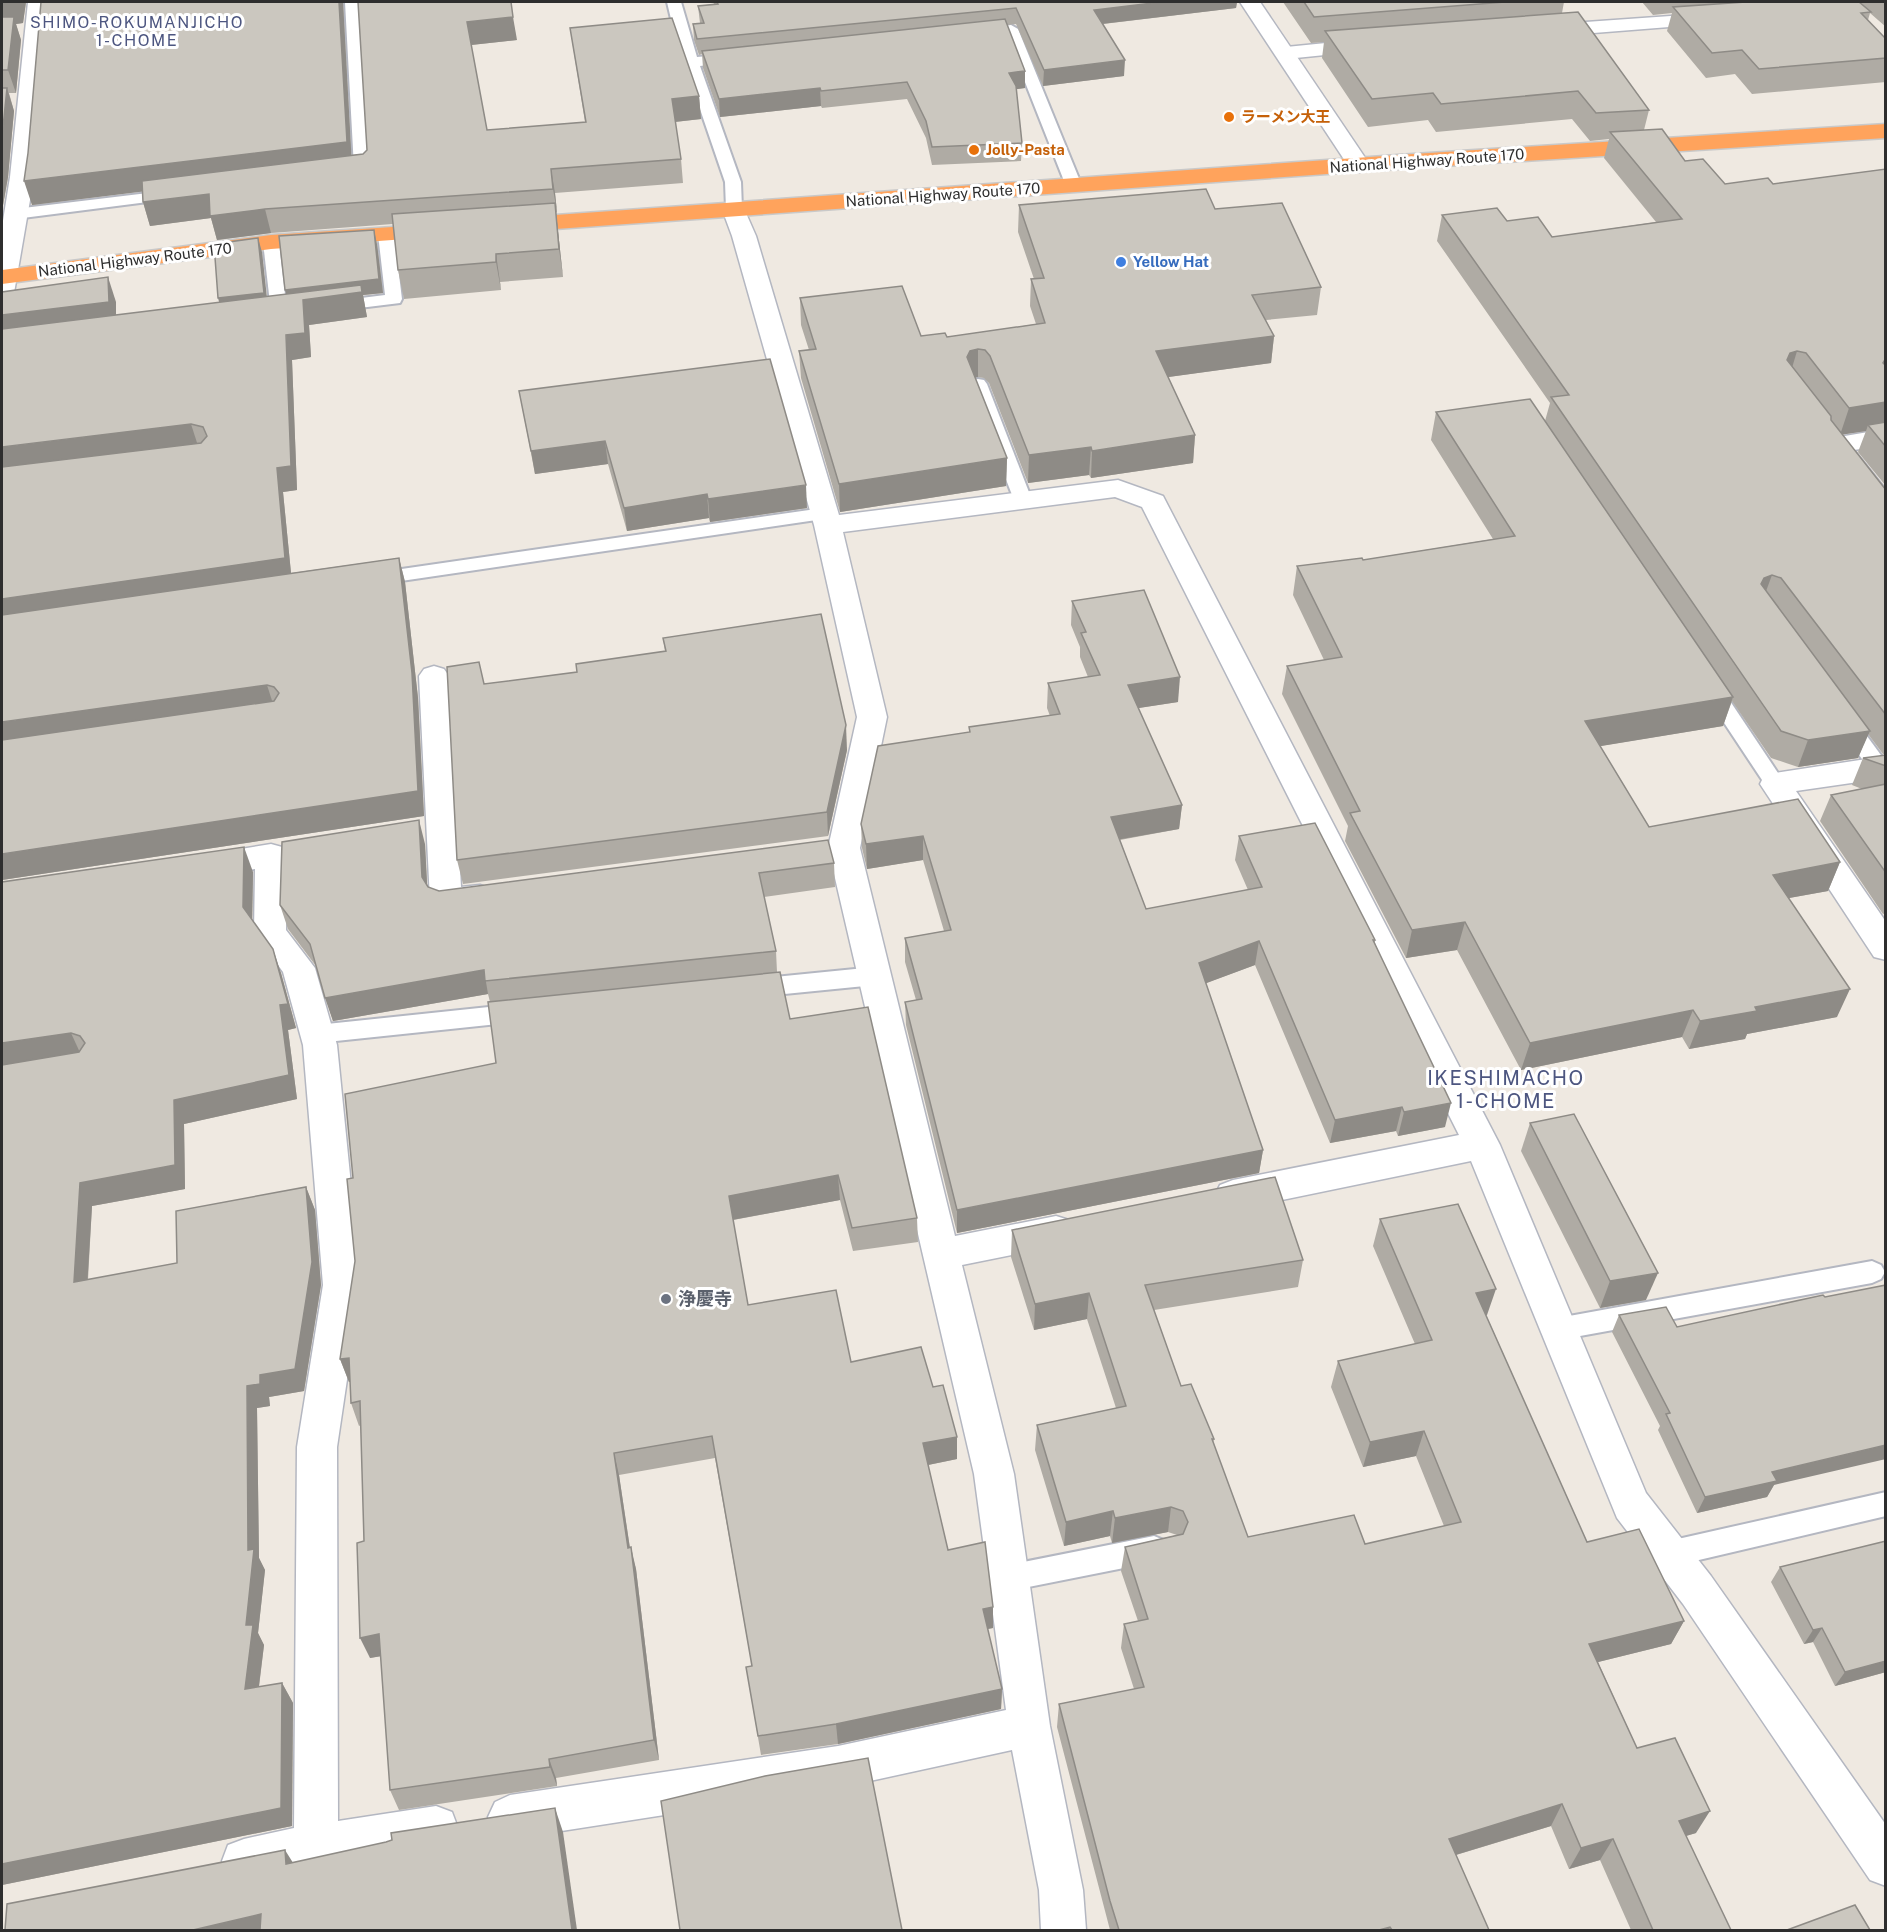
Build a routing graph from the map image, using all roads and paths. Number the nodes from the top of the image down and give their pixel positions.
1 (38, 2) edge
2 (352, 2) edge
3 (674, 2) edge
4 (1250, 2) edge
5 (1738, 17) edge
6 (36, 31) junction
7 (13, 32) edge
8 (1519, 33) edge
9 (963, 34) edge
10 (1382, 44) edge
11 (1286, 53) junction
12 (750, 56) edge
13 (691, 62) junction
14 (1886, 131) edge
15 (1359, 165) junction
16 (339, 175) edge
17 (12, 178) edge
18 (1074, 186) junction
19 (189, 193) edge
20 (734, 209) junction
21 (15, 214) junction
22 (494, 226) edge
23 (458, 229) edge
24 (386, 234) junction
25 (271, 242) junction
26 (2, 282) edge
27 (313, 308) edge
28 (279, 312) edge
29 (978, 384) edge
30 (1886, 437) edge
31 (1023, 500) junction
32 (1886, 509) edge
33 (825, 519) junction
34 (352, 582) edge
35 (1702, 675) edge
36 (434, 676) dead end
37 (1832, 703) edge
38 (1881, 773) edge
39 (1775, 784) junction
40 (165, 870) edge
41 (505, 893) edge
42 (1886, 948) edge
43 (875, 976) junction
44 (732, 991) edge
45 (542, 1010) edge
46 (317, 1034) junction
47 (1482, 1144) junction
48 (1200, 1202) edge
49 (1083, 1225) edge
50 (942, 1254) junction
51 (1872, 1272) dead end
52 (1558, 1329) junction
53 (1886, 1504) edge
54 (1168, 1546) edge
55 (1669, 1554) junction
56 (1008, 1578) junction
57 (1029, 1726) junction
58 (316, 1846) junction
59 (1886, 1864) edge
60 (212, 1867) edge
61 (1064, 1930) edge

1 - 6 street
2 - 16 lane
3 - 13 lane
4 - 11 street
5 - 8 street
6 - 7 street
6 - 17 street
9 - 18 lane
10 - 11 street
11 - 15 street
12 - 13 lane
13 - 20 lane
14 - 15 highway, National Highway Route 170
15 - 18 highway, National Highway Route 170
17 - 21 street
18 - 20 highway, National Highway Route 170
19 - 21 lane
20 - 22 highway, National Highway Route 170
20 - 33 street
21 - 26 street
23 - 24 highway, National Highway Route 170
24 - 25 highway, National Highway Route 170
24 - 27 lane
25 - 26 highway, National Highway Route 170
25 - 28 lane
29 - 31 lane
30 - 32 street
31 - 33 street
31 - 47 street
33 - 34 lane
33 - 43 street
35 - 39 lane
36 - 41 street
37 - 38 lane
38 - 39 street
39 - 42 street
40 - 46 street
43 - 44 lane
43 - 50 street
45 - 46 lane
46 - 58 street
47 - 48 street
47 - 52 street
49 - 50 street
50 - 56 street
51 - 52 lane
52 - 55 street
53 - 55 lane
54 - 56 lane
55 - 59 street
56 - 57 street
57 - 58 street
57 - 61 street
58 - 60 street

